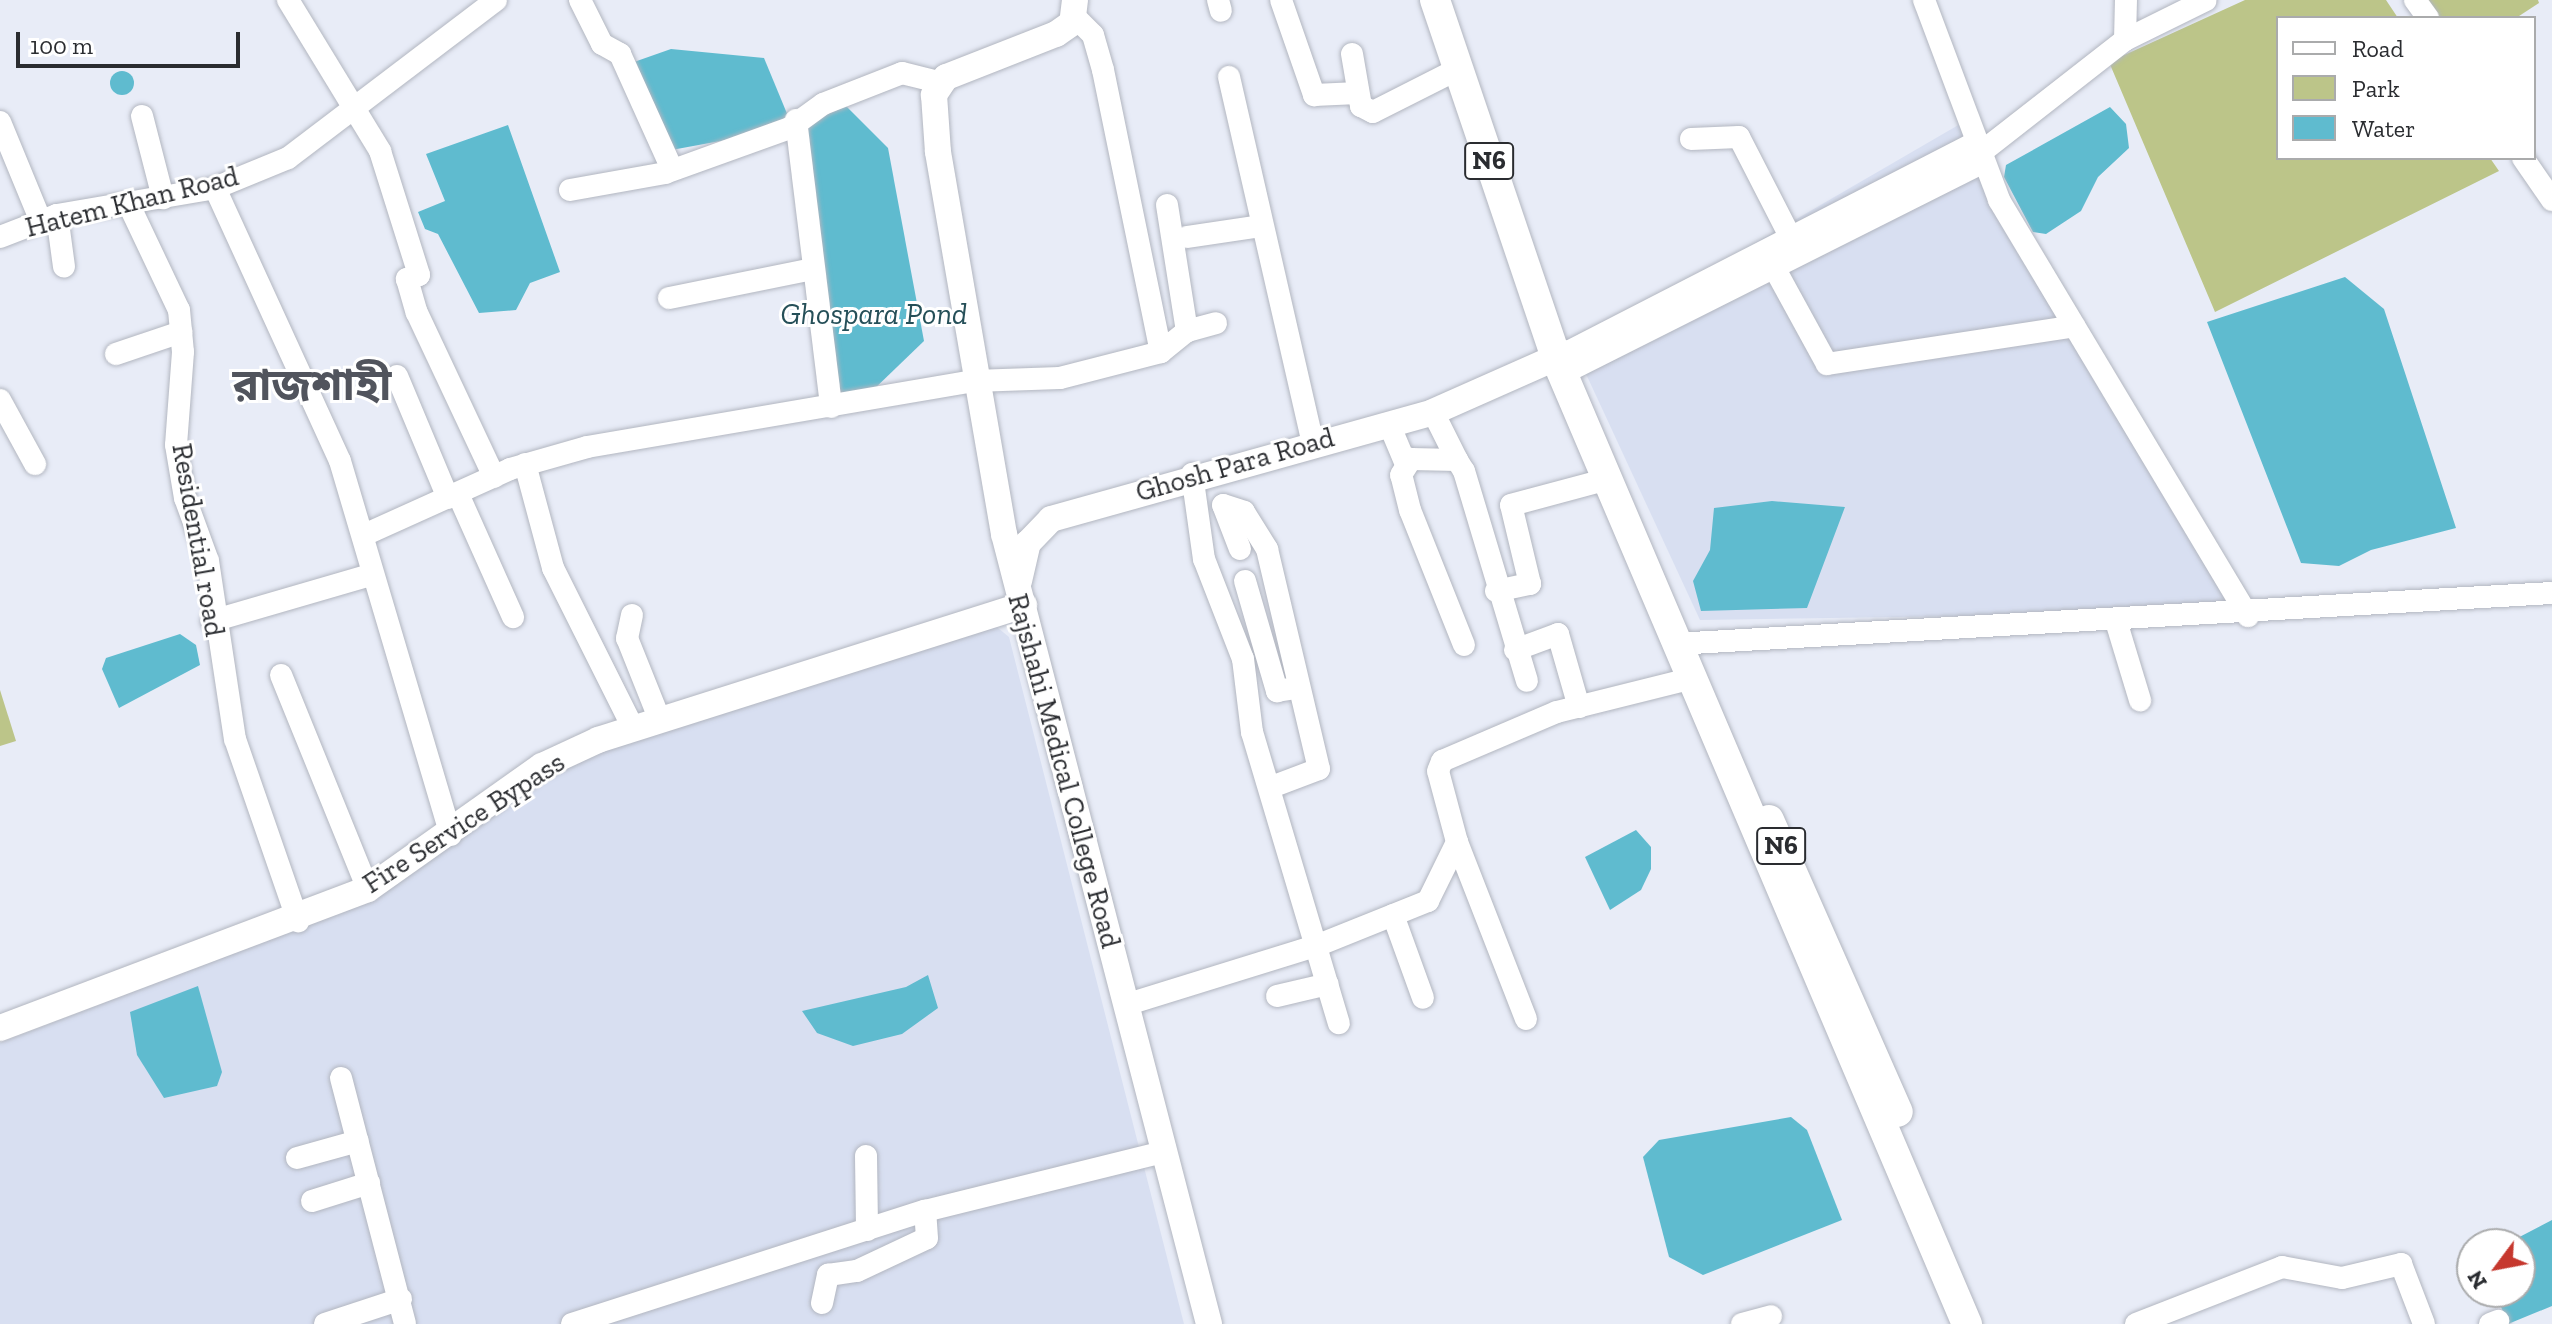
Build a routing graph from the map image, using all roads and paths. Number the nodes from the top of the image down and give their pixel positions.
1 (288, 0) edge
2 (496, 0) edge
3 (580, 0) edge
4 (1281, 0) edge
5 (1435, 0) edge
6 (1924, 0) edge
7 (2126, 0) edge
8 (2206, 0) edge
9 (1074, 7) edge
10 (2125, 40) junction
11 (1352, 54) dead end
12 (1458, 69) junction
13 (1229, 77) dead end
14 (942, 83) junction
15 (1358, 93) junction
16 (359, 107) junction
17 (142, 116) dead end
18 (796, 120) junction
19 (0, 122) edge
20 (1691, 139) dead end
21 (1979, 153) junction
22 (2524, 160) edge
23 (671, 167) junction
24 (215, 188) junction
25 (570, 190) dead end
26 (163, 198) junction
27 (2552, 200) edge
28 (1167, 205) dead end
29 (130, 207) junction
30 (49, 217) junction
31 (1261, 226) junction
32 (0, 237) edge
33 (1187, 237) dead end
34 (1792, 240) junction
35 (64, 267) dead end
36 (813, 269) junction
37 (1776, 271) junction
38 (669, 298) dead end
39 (1216, 323) dead end
40 (2074, 326) junction
41 (1187, 331) junction
42 (181, 332) junction
43 (1161, 352) junction
44 (116, 354) dead end
45 (1563, 359) junction
46 (397, 376) dead end
47 (974, 381) junction
48 (0, 400) edge
49 (831, 407) junction
50 (1428, 408) junction
51 (1389, 424) junction
52 (1313, 443) junction
53 (1457, 460) junction
54 (1405, 462) junction
55 (35, 464) dead end
56 (525, 464) junction
57 (1192, 474) junction
58 (494, 477) junction
59 (1608, 479) junction
60 (995, 493) junction
61 (453, 496) junction
62 (1042, 528) junction
63 (364, 535) junction
64 (1240, 549) dead end
65 (370, 575) junction
66 (1245, 581) dead end
67 (1496, 591) junction
68 (2552, 593) edge
69 (1018, 596) junction
70 (632, 615) dead end
71 (2248, 616) junction
72 (513, 617) dead end
73 (212, 621) junction
74 (2116, 621) junction
75 (1464, 645) dead end
76 (1685, 645) junction
77 (1515, 650) junction
78 (281, 675) dead end
79 (1689, 679) junction
80 (1527, 681) dead end
81 (1295, 688) junction
82 (2140, 700) dead end
83 (1579, 707) junction
84 (659, 718) junction
85 (633, 728) junction
86 (1269, 788) junction
87 (451, 835) junction
88 (1457, 842) junction
89 (368, 889) junction
90 (1393, 915) junction
91 (298, 921) junction
92 (1316, 946) junction
93 (1328, 984) junction
94 (1277, 996) dead end
95 (1423, 998) dead end
96 (1125, 1005) junction
97 (1526, 1019) dead end
98 (1339, 1023) dead end
99 (0, 1028) edge
100 (341, 1078) dead end
101 (358, 1141) junction
102 (1156, 1154) junction
103 (866, 1156) dead end
104 (297, 1158) dead end
105 (369, 1183) junction
106 (312, 1201) dead end
107 (925, 1211) junction
108 (867, 1230) junction
109 (401, 1299) junction
110 (822, 1303) dead end
111 (630, 1316) edge
112 (1771, 1316) dead end
113 (325, 1324) edge
114 (405, 1324) edge
115 (572, 1324) edge
116 (1201, 1324) edge
117 (1209, 1324) edge
118 (1742, 1324) edge
119 (1967, 1324) edge
120 (1988, 1324) edge
121 (2136, 1324) edge
122 (2424, 1324) edge

1 - 16 street
2 - 16 street, Hatem Khan Road
3 - 23 street
4 - 15 street
5 - 12 highway, N6
6 - 21 street
7 - 10 street
8 - 10 street
9 - 14 main road
9 - 43 street
10 - 21 street
11 - 15 street
12 - 15 street
12 - 45 highway, N6
13 - 31 street
14 - 18 street
14 - 47 main road
16 - 24 street, Hatem Khan Road
16 - 58 street
17 - 26 street
18 - 23 street
18 - 36 street
19 - 30 street
20 - 34 street
21 - 34 street
21 - 37 street
21 - 40 street
22 - 27 street
23 - 25 street
24 - 26 street, Hatem Khan Road
24 - 63 street
26 - 29 street, Hatem Khan Road
28 - 41 street
29 - 30 street, Hatem Khan Road
29 - 42 street, Residential road
30 - 32 street, Hatem Khan Road
30 - 35 street
31 - 33 street
31 - 52 street
34 - 45 street
36 - 38 street
36 - 49 street
37 - 40 street
37 - 45 street
39 - 41 street
40 - 71 street
41 - 43 street
42 - 44 street
42 - 73 street, Residential road
43 - 47 street
45 - 50 main road, Ghosh Para Road
45 - 59 highway, N6
45 - 76 highway, N6
46 - 61 street
47 - 49 street
47 - 60 main road
48 - 55 street
49 - 56 street
50 - 51 main road, Ghosh Para Road
50 - 53 street
51 - 52 main road, Ghosh Para Road
51 - 54 street
52 - 57 main road, Ghosh Para Road
53 - 54 street
53 - 67 street
54 - 75 street
56 - 58 street
56 - 85 street
57 - 62 main road, Ghosh Para Road
57 - 86 street
58 - 61 street
59 - 67 street
59 - 76 highway, N6
60 - 62 main road
60 - 69 main road
61 - 63 street
61 - 72 street
62 - 69 main road
63 - 65 street
64 - 81 street
65 - 73 street
65 - 87 street
66 - 81 street
67 - 77 street
68 - 71 street
69 - 84 main road, Fire Service Bypass
69 - 96 main road, Rajshahi Medical College Road
69 - 102 main road, Rajshahi Medical College Road
70 - 84 street
71 - 74 street
73 - 91 street, Residential road
74 - 76 street
74 - 82 street
76 - 79 highway, N6
76 - 120 highway, N6
77 - 80 street
77 - 83 street
78 - 89 street
79 - 83 street
79 - 119 highway, N6
81 - 86 street
83 - 88 street
84 - 85 main road, Fire Service Bypass
85 - 87 main road, Fire Service Bypass
86 - 92 street
87 - 89 main road, Fire Service Bypass
88 - 90 street
88 - 97 street
89 - 91 main road, Fire Service Bypass
90 - 92 street
90 - 95 street
91 - 99 main road, Fire Service Bypass
92 - 93 street
92 - 96 street
93 - 94 street
93 - 98 street
96 - 117 main road, Rajshahi Medical College Road
100 - 101 street
101 - 104 street
101 - 105 street
102 - 107 street
102 - 116 main road, Rajshahi Medical College Road
103 - 108 street
105 - 106 street
105 - 109 street
107 - 108 street
107 - 110 street
108 - 111 street
109 - 113 street
109 - 114 street
111 - 115 street
112 - 118 street
121 - 122 street

